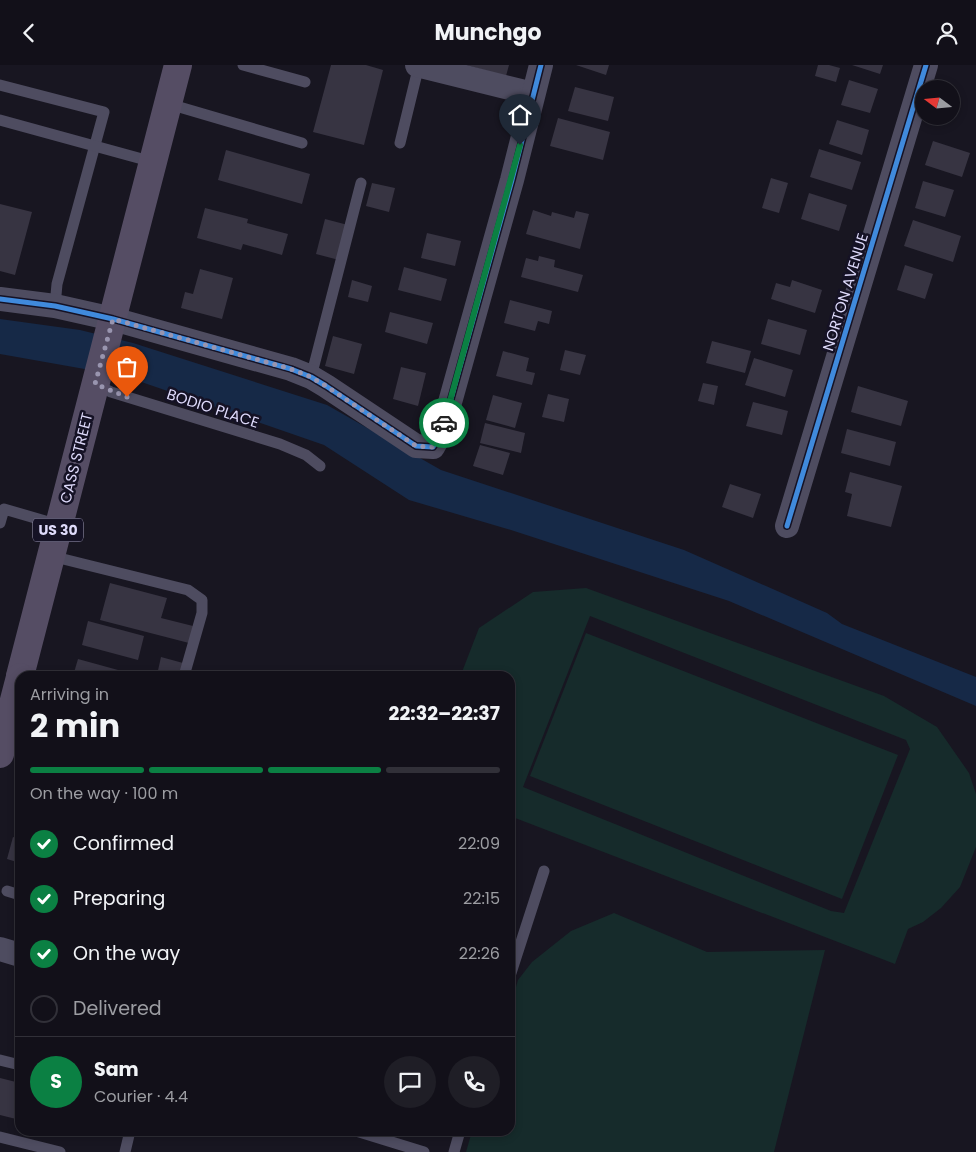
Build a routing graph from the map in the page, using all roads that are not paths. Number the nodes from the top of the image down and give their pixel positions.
1 (178, 65) edge
2 (243, 65) edge
3 (418, 65) edge
4 (541, 65) edge
5 (926, 65) edge
6 (305, 82) dead end
7 (0, 85) edge
8 (533, 94) junction
9 (168, 104) junction
10 (0, 121) edge
11 (302, 143) dead end
12 (400, 143) dead end
13 (96, 147) junction
14 (153, 162) junction
15 (361, 183) dead end
16 (0, 299) edge
17 (55, 306) junction
18 (113, 319) junction
19 (311, 377) junction
20 (95, 384) junction
21 (320, 466) dead end
22 (0, 523) edge
23 (59, 525) junction
24 (788, 526) dead end
25 (51, 557) junction
26 (22, 671) edge
27 (185, 671) edge
28 (15, 690) edge
29 (5, 716) edge
30 (0, 754) edge
31 (544, 871) dead end
32 (7, 891) dead end
33 (15, 893) edge
34 (0, 949) edge
35 (15, 954) edge
36 (515, 961) edge
37 (0, 1060) edge
38 (15, 1064) edge
39 (129, 1136) edge
40 (372, 1136) edge
41 (459, 1136) edge
42 (0, 1137) edge
43 (60, 1152) edge
44 (125, 1152) edge
45 (424, 1152) edge
46 (454, 1152) edge

1 - 9 main road, CASS STREET / US 30
2 - 6 lane
3 - 8 street
3 - 12 lane
4 - 8 street
5 - 24 street, NORTON AVENUE
7 - 13 lane
8 - 19 street
9 - 11 lane
9 - 14 main road, CASS STREET / US 30
10 - 13 lane
13 - 14 lane
13 - 17 lane
14 - 18 main road, CASS STREET / US 30
15 - 19 lane
16 - 17 street
17 - 18 street
18 - 19 street
18 - 20 main road, CASS STREET / US 30
20 - 21 lane, BODIO PLACE
20 - 23 main road, CASS STREET / US 30
22 - 23 lane
23 - 25 main road, CASS STREET / US 30
25 - 26 main road, CASS STREET / US 30
25 - 27 lane
28 - 29 main road, CASS STREET / US 30
29 - 30 main road, CASS STREET / US 30
31 - 36 lane
32 - 33 lane
34 - 35 street
37 - 38 lane
39 - 44 lane
40 - 45 lane
41 - 46 lane
42 - 43 lane

